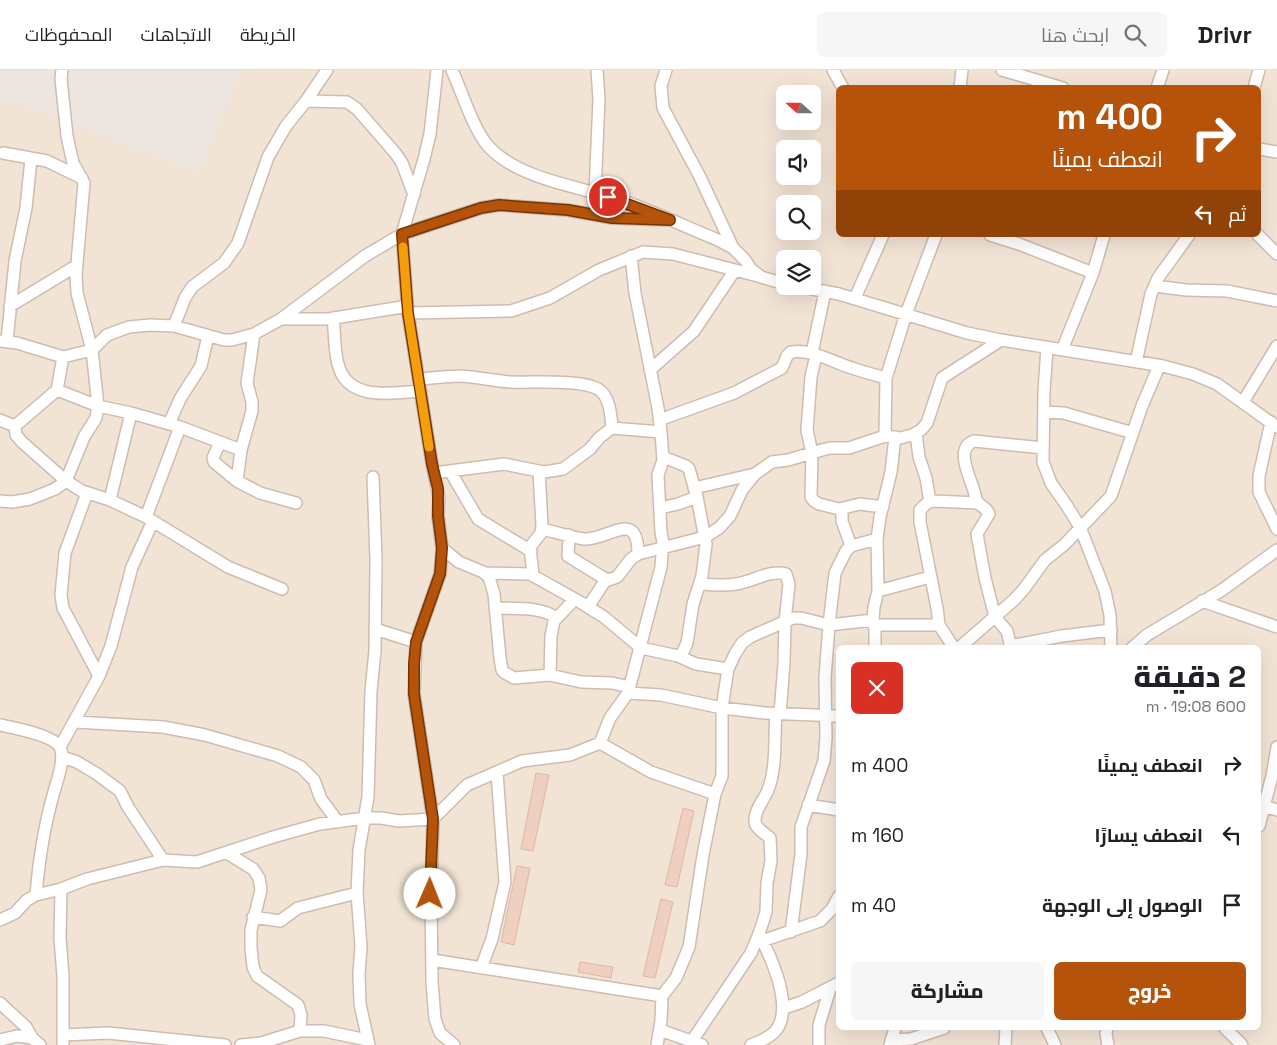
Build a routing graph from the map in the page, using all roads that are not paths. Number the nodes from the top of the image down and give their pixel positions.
1 (62, 70) edge
2 (327, 70) edge
3 (436, 70) edge
4 (452, 70) edge
5 (597, 70) edge
6 (666, 70) edge
7 (833, 70) edge
8 (962, 70) edge
9 (1002, 70) edge
10 (1163, 70) edge
11 (1259, 70) edge
12 (1025, 73) edge
13 (841, 85) edge
14 (960, 85) edge
15 (1047, 85) edge
16 (1158, 85) edge
17 (1255, 85) edge
18 (306, 101) junction
19 (1261, 149) edge
20 (1277, 152) edge
21 (1, 153) edge
22 (31, 158) junction
23 (83, 179) junction
24 (595, 193) junction
25 (414, 195) junction
26 (670, 220) junction
27 (402, 234) junction
28 (882, 237) edge
29 (935, 237) edge
30 (1002, 237) edge
31 (1103, 237) edge
32 (1188, 237) edge
33 (1260, 237) edge
34 (1019, 240) edge
35 (732, 248) junction
36 (1277, 254) edge
37 (631, 256) junction
38 (76, 266) junction
39 (735, 270) junction
40 (1093, 273) junction
41 (761, 277) junction
42 (776, 281) edge
43 (1155, 286) junction
44 (821, 290) edge
45 (825, 291) junction
46 (854, 298) junction
47 (1277, 301) edge
48 (10, 306) junction
49 (408, 309) junction
50 (906, 314) junction
51 (281, 318) junction
52 (333, 318) junction
53 (174, 326) junction
54 (254, 334) junction
55 (208, 336) junction
56 (1001, 340) junction
57 (3, 341) edge
58 (1277, 346) edge
59 (1047, 348) junction
60 (92, 350) junction
61 (1062, 350) junction
62 (814, 354) junction
63 (63, 357) junction
64 (1136, 362) junction
65 (1159, 366) junction
66 (650, 370) junction
67 (886, 378) junction
68 (419, 380) junction
69 (56, 390) junction
70 (421, 391) junction
71 (1243, 402) junction
72 (98, 406) junction
73 (1044, 412) junction
74 (130, 413) junction
75 (0, 420) edge
76 (659, 420) junction
77 (1274, 424) edge
78 (14, 426) junction
79 (174, 426) junction
80 (612, 428) junction
81 (661, 432) junction
82 (916, 432) junction
83 (1133, 433) junction
84 (890, 437) junction
85 (220, 442) junction
86 (1043, 448) junction
87 (241, 450) junction
88 (812, 453) junction
89 (663, 457) junction
90 (450, 471) junction
91 (539, 471) junction
92 (434, 473) junction
93 (755, 474) junction
94 (373, 477) dead end
95 (66, 481) junction
96 (237, 481) junction
97 (696, 492) junction
98 (86, 493) junction
99 (110, 500) junction
100 (0, 501) edge
101 (930, 502) junction
102 (978, 502) junction
103 (296, 503) dead end
104 (883, 507) junction
105 (660, 508) junction
106 (840, 509) junction
107 (149, 519) junction
108 (1080, 527) junction
109 (542, 529) junction
110 (1277, 530) edge
111 (569, 535) junction
112 (705, 537) junction
113 (877, 539) junction
114 (851, 546) junction
115 (663, 547) junction
116 (442, 548) junction
117 (1277, 550) edge
118 (531, 551) junction
119 (638, 554) junction
120 (485, 573) junction
121 (533, 575) junction
122 (930, 576) junction
123 (607, 580) junction
124 (701, 584) junction
125 (282, 588) dead end
126 (878, 591) junction
127 (575, 599) junction
128 (1202, 601) junction
129 (588, 607) junction
130 (495, 608) junction
131 (995, 617) junction
132 (557, 618) junction
133 (785, 621) junction
134 (873, 622) junction
135 (829, 624) junction
136 (939, 625) junction
137 (1277, 626) edge
138 (375, 629) junction
139 (1111, 630) junction
140 (416, 642) junction
141 (875, 645) edge
142 (952, 645) edge
143 (962, 645) edge
144 (1010, 645) edge
145 (1020, 645) edge
146 (1111, 645) edge
147 (1135, 645) edge
148 (641, 648) junction
149 (678, 656) junction
150 (728, 669) junction
151 (550, 675) junction
152 (99, 676) junction
153 (629, 690) junction
154 (722, 708) junction
155 (778, 713) junction
156 (825, 716) junction
157 (836, 716) edge
158 (75, 722) junction
159 (0, 724) edge
160 (600, 743) junction
161 (1277, 747) edge
162 (61, 752) junction
163 (497, 773) junction
164 (715, 794) junction
165 (808, 805) junction
166 (1261, 805) edge
167 (836, 810) edge
168 (1277, 810) edge
169 (365, 818) junction
170 (433, 819) junction
171 (338, 822) junction
172 (228, 852) junction
173 (163, 860) junction
174 (61, 889) junction
175 (357, 893) junction
176 (36, 895) junction
177 (836, 902) edge
178 (253, 918) junction
179 (0, 920) edge
180 (791, 932) junction
181 (760, 938) junction
182 (432, 960) junction
183 (481, 968) junction
184 (834, 986) edge
185 (662, 996) junction
186 (0, 1003) edge
187 (784, 1008) junction
188 (660, 1030) junction
189 (894, 1030) edge
190 (938, 1030) edge
191 (1006, 1030) edge
192 (1048, 1030) edge
193 (1107, 1030) edge
194 (1227, 1030) edge
195 (300, 1031) junction
196 (0, 1040) edge
197 (63, 1040) edge
198 (36, 1042) edge
199 (368, 1043) edge
200 (697, 1043) edge
201 (891, 1043) edge
202 (225, 1045) edge
203 (241, 1045) edge
204 (454, 1045) edge
205 (657, 1045) edge
206 (751, 1045) edge
207 (819, 1045) edge
208 (1005, 1045) edge
209 (1055, 1045) edge
210 (1108, 1045) edge
211 (1242, 1045) edge

1 - 23 street
2 - 18 street
3 - 25 street
4 - 24 street
5 - 24 street
6 - 35 street
7 - 13 street
8 - 14 street
9 - 12 street
10 - 16 street
11 - 17 street
12 - 15 street
18 - 25 street
18 - 53 street
19 - 20 street
21 - 22 street
22 - 23 street
22 - 48 street
23 - 38 street
24 - 26 street
25 - 27 street
26 - 27 street
26 - 35 street
27 - 49 street
27 - 51 street
28 - 46 street
29 - 50 street
30 - 34 street
31 - 40 street
32 - 43 street
33 - 36 street
34 - 40 street
35 - 41 street
37 - 39 street
37 - 49 street
37 - 66 street
38 - 48 street
38 - 60 street
39 - 41 street
39 - 66 street
40 - 61 street
41 - 42 street
43 - 47 street
43 - 64 street
44 - 45 street
45 - 46 street
45 - 62 street
46 - 50 street
48 - 57 street
49 - 52 street
49 - 68 street
50 - 56 street
50 - 67 street
51 - 52 street
51 - 54 street
52 - 70 street
53 - 55 street
53 - 60 street
54 - 55 street
54 - 87 street
55 - 79 street
56 - 59 street
56 - 82 street
57 - 63 street
58 - 71 street
59 - 61 street
59 - 73 street
60 - 63 street
60 - 72 street
61 - 64 street
62 - 67 street
62 - 76 street
62 - 88 street
63 - 69 street
64 - 65 street
65 - 71 street
65 - 83 street
66 - 76 street
67 - 84 street
68 - 70 street
68 - 80 street
69 - 72 street
69 - 78 street
70 - 92 street
71 - 77 street
72 - 74 street
72 - 95 street
73 - 83 street
73 - 86 street
74 - 79 street
74 - 99 street
75 - 78 street
76 - 81 street
77 - 110 street
78 - 95 street
79 - 85 street
79 - 107 street
80 - 81 street
80 - 91 street
81 - 89 street
82 - 84 street
82 - 101 street
83 - 108 street
84 - 88 street
84 - 104 street
85 - 87 street
85 - 96 street
86 - 102 street
86 - 108 street
87 - 96 street
88 - 93 street
88 - 106 street
89 - 97 street
89 - 105 street
90 - 91 street
90 - 92 street
90 - 118 street
91 - 109 street
92 - 116 street
93 - 97 street
93 - 112 street
94 - 138 street
95 - 98 street
95 - 100 street
96 - 103 street
97 - 105 street
97 - 112 street
98 - 99 street
98 - 152 street
99 - 107 street
101 - 102 street
101 - 122 street
102 - 131 street
104 - 106 street
104 - 113 street
105 - 115 street
106 - 114 street
107 - 125 street
107 - 152 street
108 - 131 street
108 - 139 street
109 - 111 street
109 - 118 street
111 - 119 street
111 - 123 street
112 - 115 street
112 - 124 street
113 - 114 street
113 - 126 street
114 - 135 street
115 - 119 street
115 - 148 street
116 - 120 street
116 - 140 street
117 - 128 street
118 - 121 street
119 - 123 street
120 - 121 street
120 - 130 street
121 - 127 street
122 - 126 street
122 - 136 street
123 - 129 street
124 - 133 street
124 - 149 street
126 - 134 street
127 - 129 street
127 - 132 street
128 - 137 street
128 - 147 street
129 - 148 street
130 - 132 street
130 - 151 street
131 - 143 street
131 - 144 street
132 - 151 street
133 - 135 street
133 - 150 street
133 - 155 street
134 - 135 street
134 - 136 street
134 - 141 street
135 - 156 street
136 - 142 street
138 - 140 street
138 - 169 street
139 - 145 street
139 - 146 street
140 - 170 street
148 - 149 street
148 - 153 street
149 - 150 street
150 - 154 street
151 - 153 street
152 - 158 street
153 - 154 street
153 - 160 street
154 - 155 street
154 - 164 street
155 - 156 street
155 - 181 street
156 - 157 street
156 - 165 street
158 - 162 street
158 - 171 street
159 - 162 street
160 - 163 street
160 - 164 street
161 - 166 street
162 - 173 street
162 - 176 street
163 - 170 street
163 - 183 street
164 - 185 street
165 - 167 street
165 - 180 street
166 - 168 street
169 - 170 street
169 - 171 street
169 - 175 street
170 - 182 street
171 - 172 street
172 - 173 street
172 - 178 street
173 - 174 street
174 - 176 street
174 - 197 street
175 - 178 street
175 - 199 street
176 - 179 street
177 - 180 street
178 - 195 street
180 - 181 street
181 - 187 street
181 - 200 street
182 - 183 street
182 - 204 street
183 - 185 street
184 - 187 street
184 - 207 street
185 - 188 street
186 - 198 street
187 - 206 street
188 - 200 street
188 - 205 street
189 - 201 street
190 - 201 street
191 - 208 street
192 - 209 street
193 - 210 street
194 - 211 street
195 - 199 street
195 - 203 street
196 - 198 street
197 - 202 street

